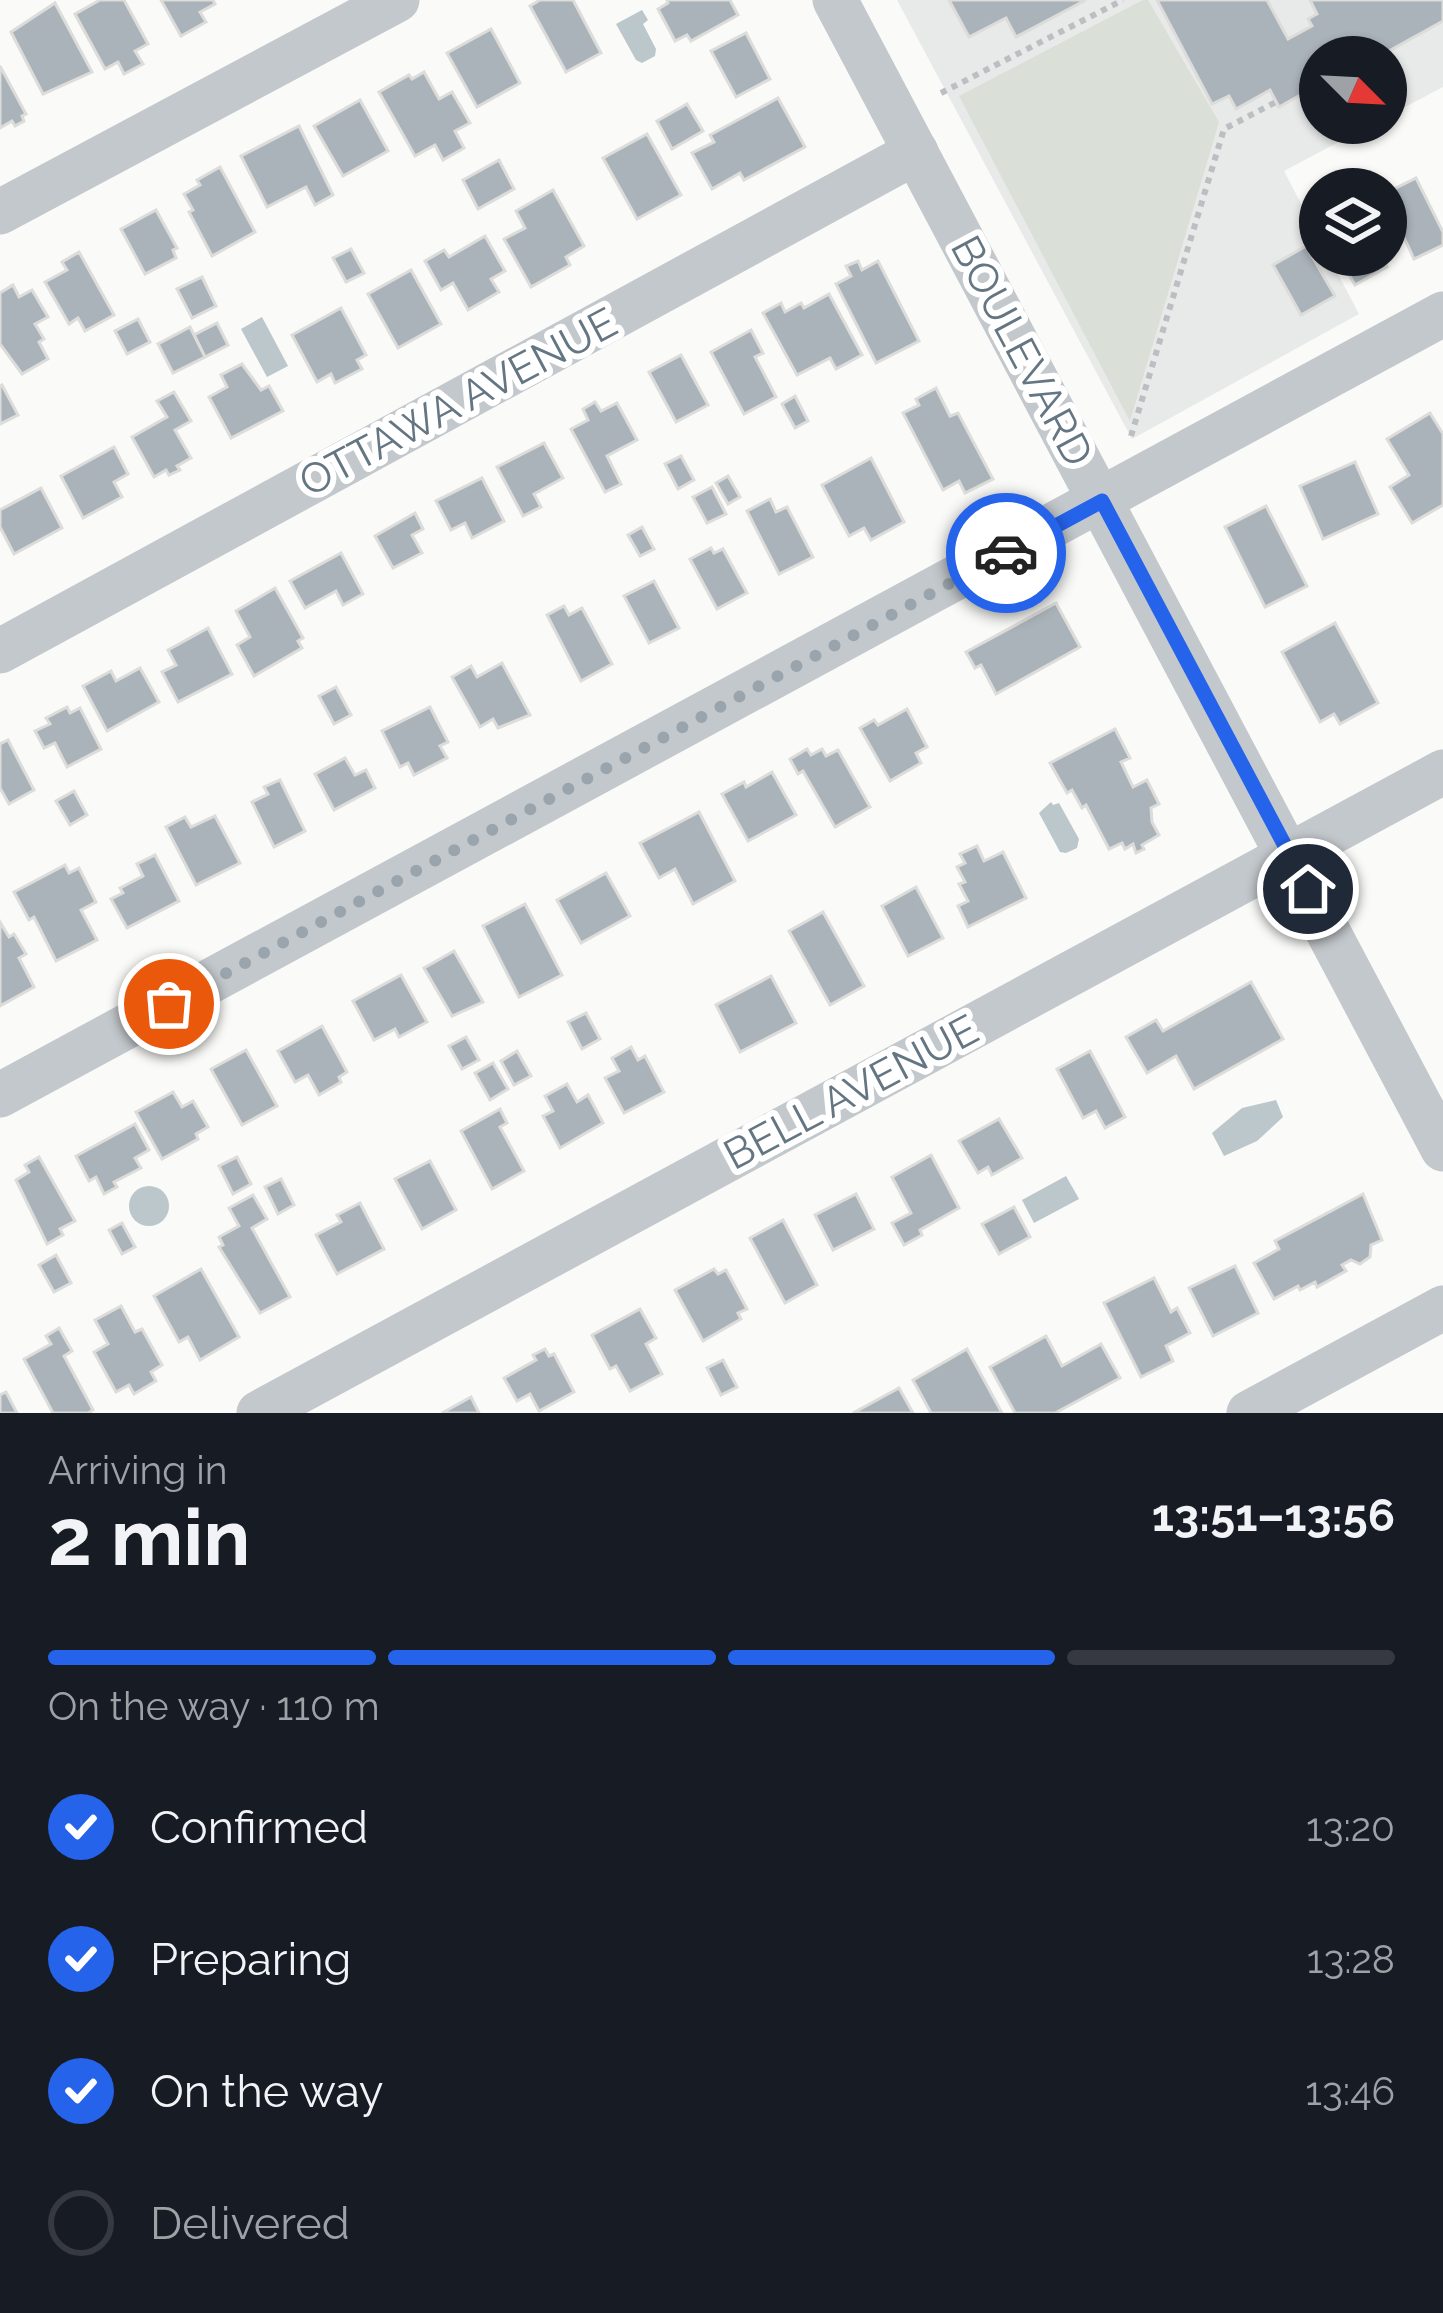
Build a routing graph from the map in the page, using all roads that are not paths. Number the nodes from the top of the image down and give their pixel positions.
1 (397, 0) edge
2 (835, 0) edge
3 (916, 152) junction
4 (0, 212) edge
5 (1443, 314) edge
6 (1102, 501) junction
7 (0, 651) edge
8 (1443, 772) edge
9 (1290, 854) junction
10 (0, 1095) edge
11 (1443, 1149) edge
12 (1443, 1309) edge
13 (259, 1413) edge
14 (1249, 1413) edge

1 - 4 street
2 - 3 street, BOULEVARD
3 - 6 street, BOULEVARD
3 - 7 street, OTTAWA AVENUE
5 - 6 street
6 - 9 street, BOULEVARD
6 - 10 street
8 - 9 street, BELL AVENUE
9 - 11 street, BOULEVARD
9 - 13 street, BELL AVENUE
12 - 14 street

